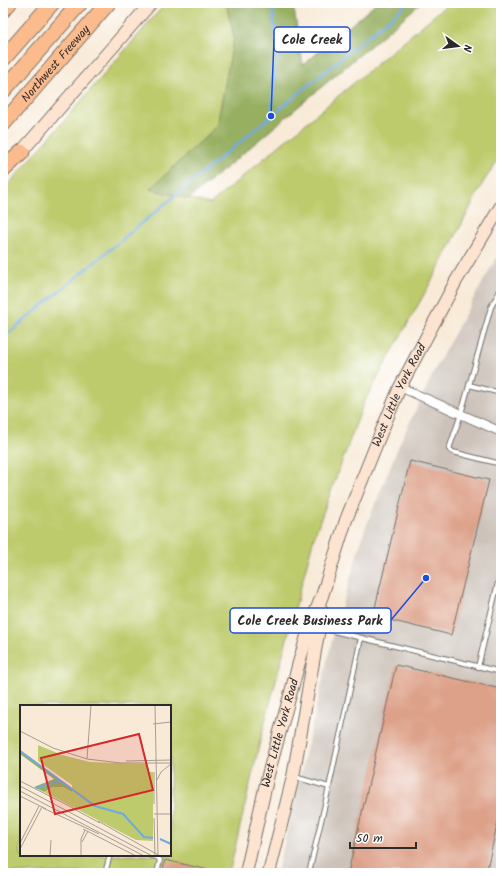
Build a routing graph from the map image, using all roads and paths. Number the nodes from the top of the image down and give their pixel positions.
1 (9, 3) edge
2 (52, 3) edge
3 (80, 3) edge
4 (108, 3) edge
5 (151, 3) edge
6 (3, 10) edge
7 (3, 59) edge
8 (3, 91) edge
9 (3, 124) edge
10 (22, 152) joint
11 (3, 172) edge
12 (501, 206) edge
13 (501, 289) edge
14 (470, 385) junction
15 (400, 387) junction
16 (501, 393) edge
17 (462, 414) junction
18 (501, 432) edge
19 (501, 464) edge
20 (501, 570) edge
21 (322, 596) junction
22 (319, 628) junction
23 (361, 638) junction
24 (478, 667) junction
25 (501, 672) edge
26 (293, 777) junction
27 (329, 787) junction
28 (110, 856) edge
29 (153, 856) edge
30 (105, 873) edge
31 (157, 873) edge
32 (246, 873) edge
33 (269, 873) edge
34 (309, 873) edge

1 - 6 highway
2 - 7 highway
3 - 8 highway
4 - 9 highway, Northwest Freeway
5 - 10 main road
10 - 11 highway
12 - 15 main road, West Little York Road
13 - 14 lane
14 - 16 lane
14 - 17 lane
15 - 17 street
15 - 21 main road, West Little York Road
17 - 18 street
17 - 19 lane
20 - 24 lane
21 - 22 main road, West Little York Road
21 - 32 main road, West Little York Road
22 - 23 lane
22 - 26 main road, West Little York Road
23 - 24 lane
23 - 27 lane
24 - 25 lane
26 - 27 lane
26 - 33 main road, West Little York Road
27 - 34 lane
28 - 30 lane
29 - 31 lane

